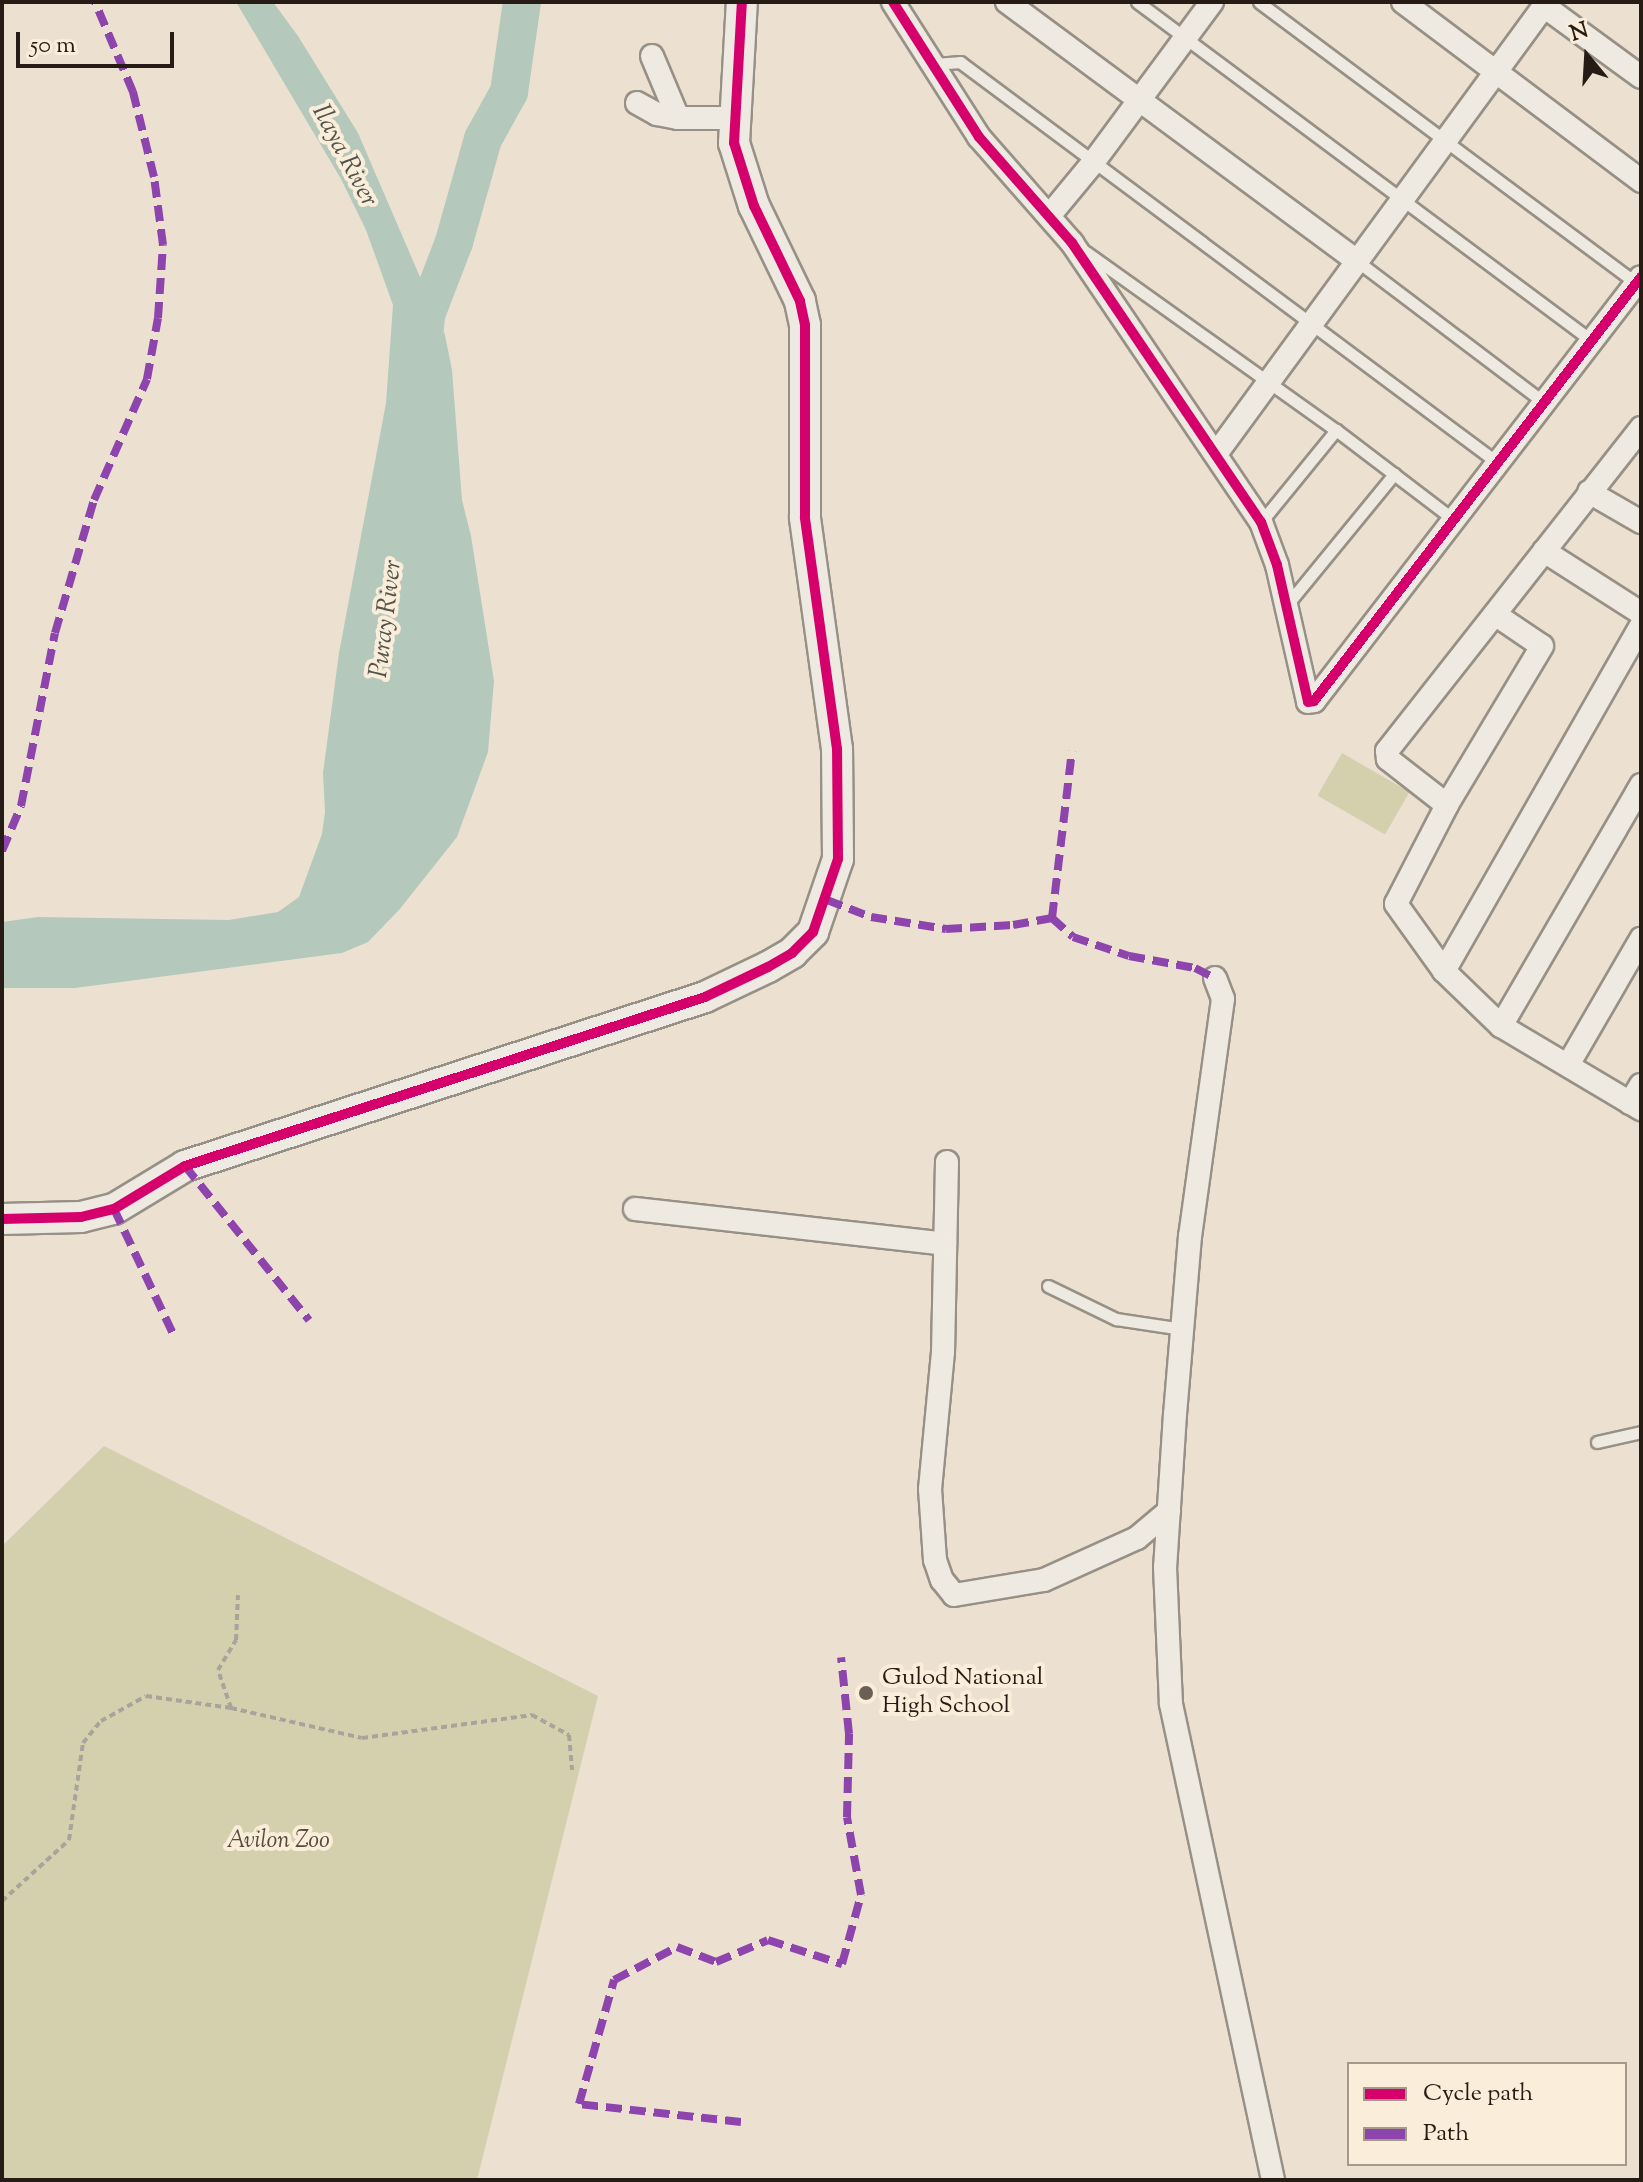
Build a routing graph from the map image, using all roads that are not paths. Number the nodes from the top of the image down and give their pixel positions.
1 (742, 2) edge
2 (893, 2) edge
3 (1007, 2) edge
4 (1137, 2) edge
5 (1212, 2) edge
6 (1259, 2) edge
7 (1403, 2) edge
8 (1543, 3) edge
9 (1186, 39) junction
10 (652, 56) dead end
11 (932, 64) junction
12 (1495, 73) junction
13 (1641, 77) edge
14 (1139, 102) junction
15 (637, 103) dead end
16 (678, 118) junction
17 (735, 118) junction
18 (1447, 139) junction
19 (1092, 164) junction
20 (1641, 181) edge
21 (1405, 199) junction
22 (1049, 216) junction
23 (1072, 243) junction
24 (1357, 261) junction
25 (1638, 280) edge
26 (1311, 325) junction
27 (1592, 341) junction
28 (1269, 382) junction
29 (1545, 403) junction
30 (1336, 430) junction
31 (1640, 431) edge
32 (1216, 454) junction
33 (1498, 463) junction
34 (1394, 474) junction
35 (1589, 492) junction
36 (1454, 520) junction
37 (1261, 522) junction
38 (1641, 522) edge
39 (1544, 551) junction
40 (1285, 606) junction
41 (1641, 613) edge
42 (1496, 615) junction
43 (1641, 626) edge
44 (1641, 785) edge
45 (1447, 805) junction
46 (1641, 939) edge
47 (1444, 971) junction
48 (1215, 978) dead end
49 (1501, 1026) junction
50 (1568, 1065) junction
51 (1637, 1099) edge
52 (947, 1162) dead end
53 (635, 1209) dead end
54 (2, 1219) edge
55 (945, 1244) junction
56 (1048, 1286) dead end
57 (1182, 1329) junction
58 (1641, 1432) edge
59 (1597, 1442) dead end
60 (1169, 1511) junction
61 (1273, 2180) edge

1 - 17 street
2 - 11 street
3 - 14 street
4 - 9 lane
5 - 9 street
6 - 18 lane
7 - 12 street
8 - 12 street
8 - 13 street
9 - 14 street
9 - 21 lane
10 - 16 street
11 - 19 lane
11 - 22 street
12 - 18 street
12 - 20 street
14 - 19 street
14 - 24 street
15 - 16 street
16 - 17 street
17 - 54 street
18 - 21 street
18 - 25 lane
19 - 22 street
19 - 26 lane
21 - 24 street
21 - 27 lane
22 - 23 street
23 - 28 lane
23 - 32 street
24 - 26 street
24 - 29 lane
25 - 27 street
26 - 28 street
26 - 33 lane
27 - 29 street
28 - 30 lane
28 - 32 street
29 - 33 street
30 - 34 lane
30 - 37 lane
31 - 35 street
32 - 37 street
33 - 36 street
34 - 36 lane
34 - 40 lane
35 - 38 street
35 - 39 street
36 - 40 street
37 - 40 street
39 - 41 street
39 - 42 street
42 - 45 street
42 - 45 street
43 - 47 street
44 - 49 street
45 - 47 street
46 - 50 street
47 - 49 street
48 - 57 street
49 - 50 street
50 - 51 street
52 - 55 street
53 - 55 street
55 - 60 street
56 - 57 lane
57 - 60 street
58 - 59 lane
60 - 61 street

